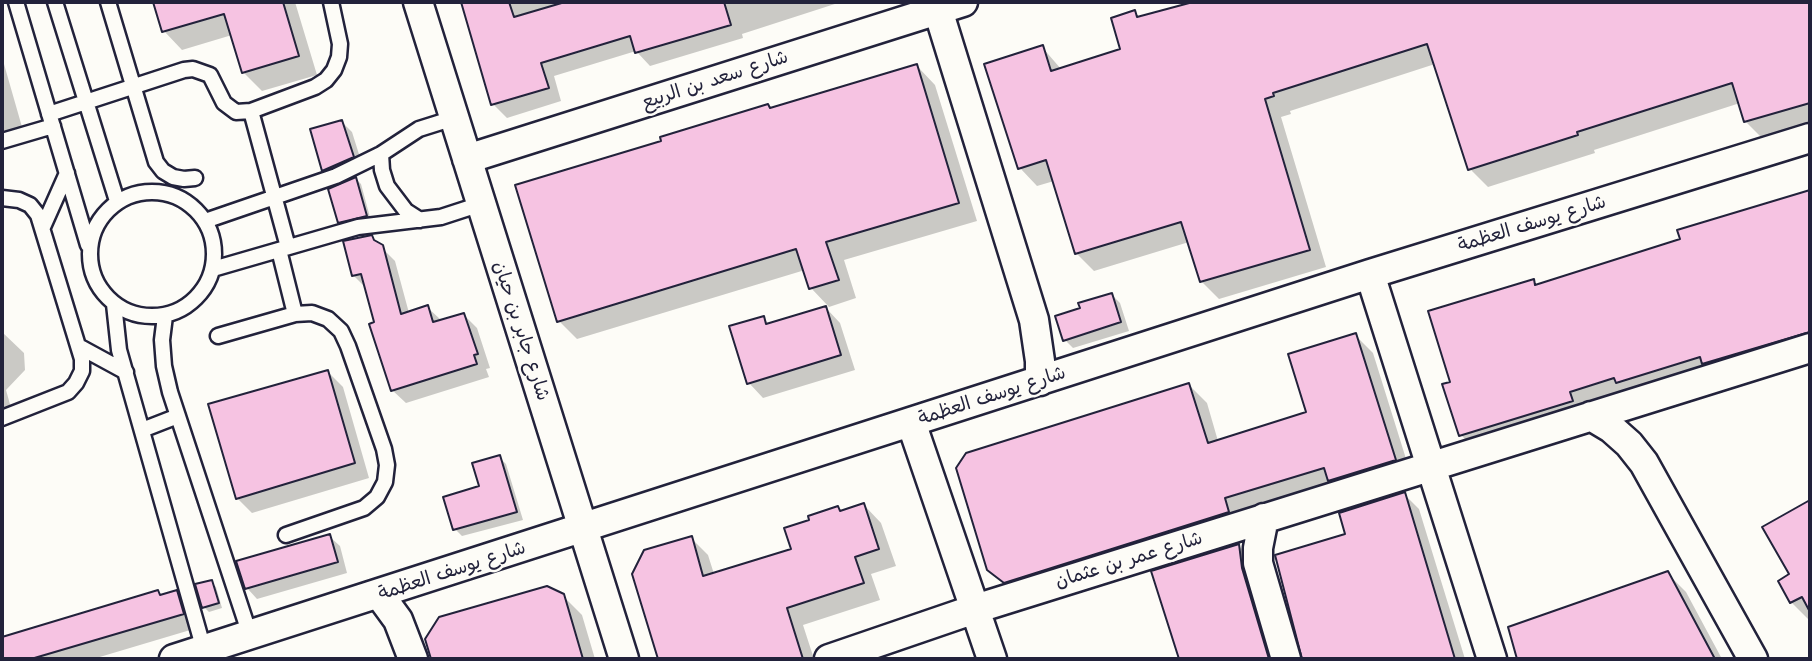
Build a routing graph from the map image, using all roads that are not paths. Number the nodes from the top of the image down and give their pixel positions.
1 (16, 2) edge
2 (55, 2) edge
3 (108, 2) edge
4 (331, 2) edge
5 (418, 2) edge
6 (951, 6) edge
7 (133, 87) junction
8 (86, 103) junction
9 (251, 111) junction
10 (454, 118) junction
11 (51, 120) junction
12 (1810, 138) edge
13 (2, 141) edge
14 (381, 154) junction
15 (467, 159) junction
16 (67, 173) junction
17 (195, 178) dead end
18 (2, 198) edge
19 (274, 199) junction
20 (117, 201) junction
21 (481, 204) junction
22 (205, 220) junction
23 (420, 220) junction
24 (43, 227) junction
25 (284, 248) junction
26 (89, 249) junction
27 (213, 269) junction
28 (1370, 274) junction
29 (114, 304) junction
30 (295, 314) junction
31 (164, 316) junction
32 (218, 336) dead end
33 (80, 347) junction
34 (1810, 348) edge
35 (126, 372) junction
36 (1040, 381) junction
37 (178, 416) junction
38 (1591, 416) junction
39 (2, 418) edge
40 (911, 422) junction
41 (142, 429) junction
42 (1432, 468) junction
43 (1264, 518) junction
44 (584, 528) junction
45 (286, 535) dead end
46 (379, 594) junction
47 (975, 609) junction
48 (250, 635) junction
49 (204, 650) junction
50 (174, 659) edge
51 (414, 659) edge
52 (624, 659) edge
53 (829, 659) edge
54 (992, 659) edge
55 (1286, 659) edge
56 (1492, 659) edge
57 (1753, 659) edge

1 - 11 lane
2 - 8 lane
3 - 7 lane
4 - 9 lane
5 - 10 street, شارع جابر بن حيان
6 - 15 street, شارع سعد بن الربيع
6 - 36 street
7 - 8 lane
7 - 9 lane
7 - 17 lane
8 - 11 lane
8 - 20 lane
9 - 19 lane
10 - 14 lane
10 - 15 street, شارع جابر بن حيان
11 - 13 lane
11 - 16 lane
12 - 28 street, شارع يوسف العظمة
14 - 19 lane
14 - 23 lane
15 - 21 street, شارع جابر بن حيان
16 - 24 lane
16 - 26 lane
18 - 24 lane
19 - 22 lane
19 - 25 lane
20 - 22 lane
20 - 26 lane
21 - 23 lane
21 - 44 street, شارع جابر بن حيان
22 - 27 lane
23 - 25 lane
24 - 33 lane
25 - 27 lane
25 - 30 lane
26 - 29 lane
27 - 31 lane
28 - 36 street, شارع يوسف العظمة
28 - 42 street
29 - 31 lane
29 - 35 lane
30 - 32 lane
30 - 45 lane
31 - 37 lane
33 - 35 lane
33 - 39 lane
34 - 38 street, شارع عمر بن عثمان
35 - 41 lane
36 - 40 street, شارع يوسف العظمة
37 - 41 lane
37 - 48 lane
38 - 42 street, شارع عمر بن عثمان
38 - 57 street
40 - 44 street, شارع يوسف العظمة
40 - 47 street
41 - 49 lane
42 - 43 street, شارع عمر بن عثمان
42 - 56 street
43 - 47 street, شارع عمر بن عثمان
43 - 55 street
44 - 46 street, شارع يوسف العظمة
44 - 52 street, شارع جابر بن حيان
46 - 48 street, شارع يوسف العظمة
46 - 51 street
47 - 53 street, شارع عمر بن عثمان
47 - 54 street
48 - 49 street, شارع يوسف العظمة
49 - 50 street, شارع يوسف العظمة

